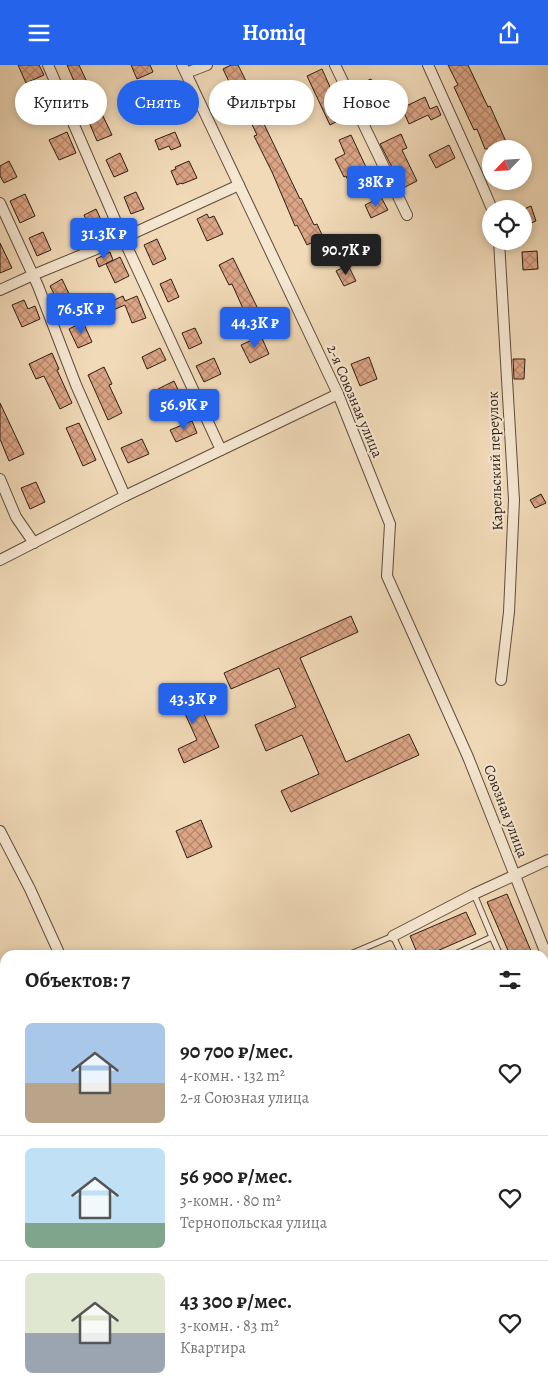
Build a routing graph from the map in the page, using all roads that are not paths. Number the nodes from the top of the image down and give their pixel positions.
1 (48, 65) edge
2 (207, 65) edge
3 (335, 65) edge
4 (428, 65) edge
5 (184, 69) edge
6 (239, 185) junction
7 (488, 200) edge
8 (0, 203) edge
9 (407, 215) dead end
10 (123, 238) junction
11 (500, 250) edge
12 (33, 275) junction
13 (0, 290) edge
14 (338, 394) junction
15 (221, 450) junction
16 (0, 479) edge
17 (125, 496) junction
18 (34, 543) junction
19 (0, 560) edge
20 (501, 680) dead end
21 (468, 757) joint
22 (0, 831) edge
23 (548, 860) edge
24 (514, 875) junction
25 (474, 894) junction
26 (393, 936) junction
27 (492, 937) junction
28 (58, 950) edge
29 (360, 950) edge
30 (400, 950) edge
31 (464, 950) edge
32 (498, 950) edge
33 (543, 950) edge

1 - 10 street
2 - 5 street
3 - 9 street
4 - 7 street
5 - 6 street, 2-я Союзная улица
6 - 10 street
6 - 14 street, 2-я Союзная улица
8 - 12 street
10 - 12 street
10 - 15 street
11 - 20 street, Карельский переулок
12 - 13 street
12 - 17 street
14 - 15 street
14 - 21 street, 2-я Союзная улица
15 - 17 street
16 - 18 street
17 - 18 street
18 - 19 street
21 - 24 street, Союзная улица
22 - 28 street
23 - 24 street
24 - 25 street
24 - 33 street, Союзная улица
25 - 26 street
25 - 27 lane
26 - 29 lane
26 - 30 lane
27 - 31 lane
27 - 32 lane

